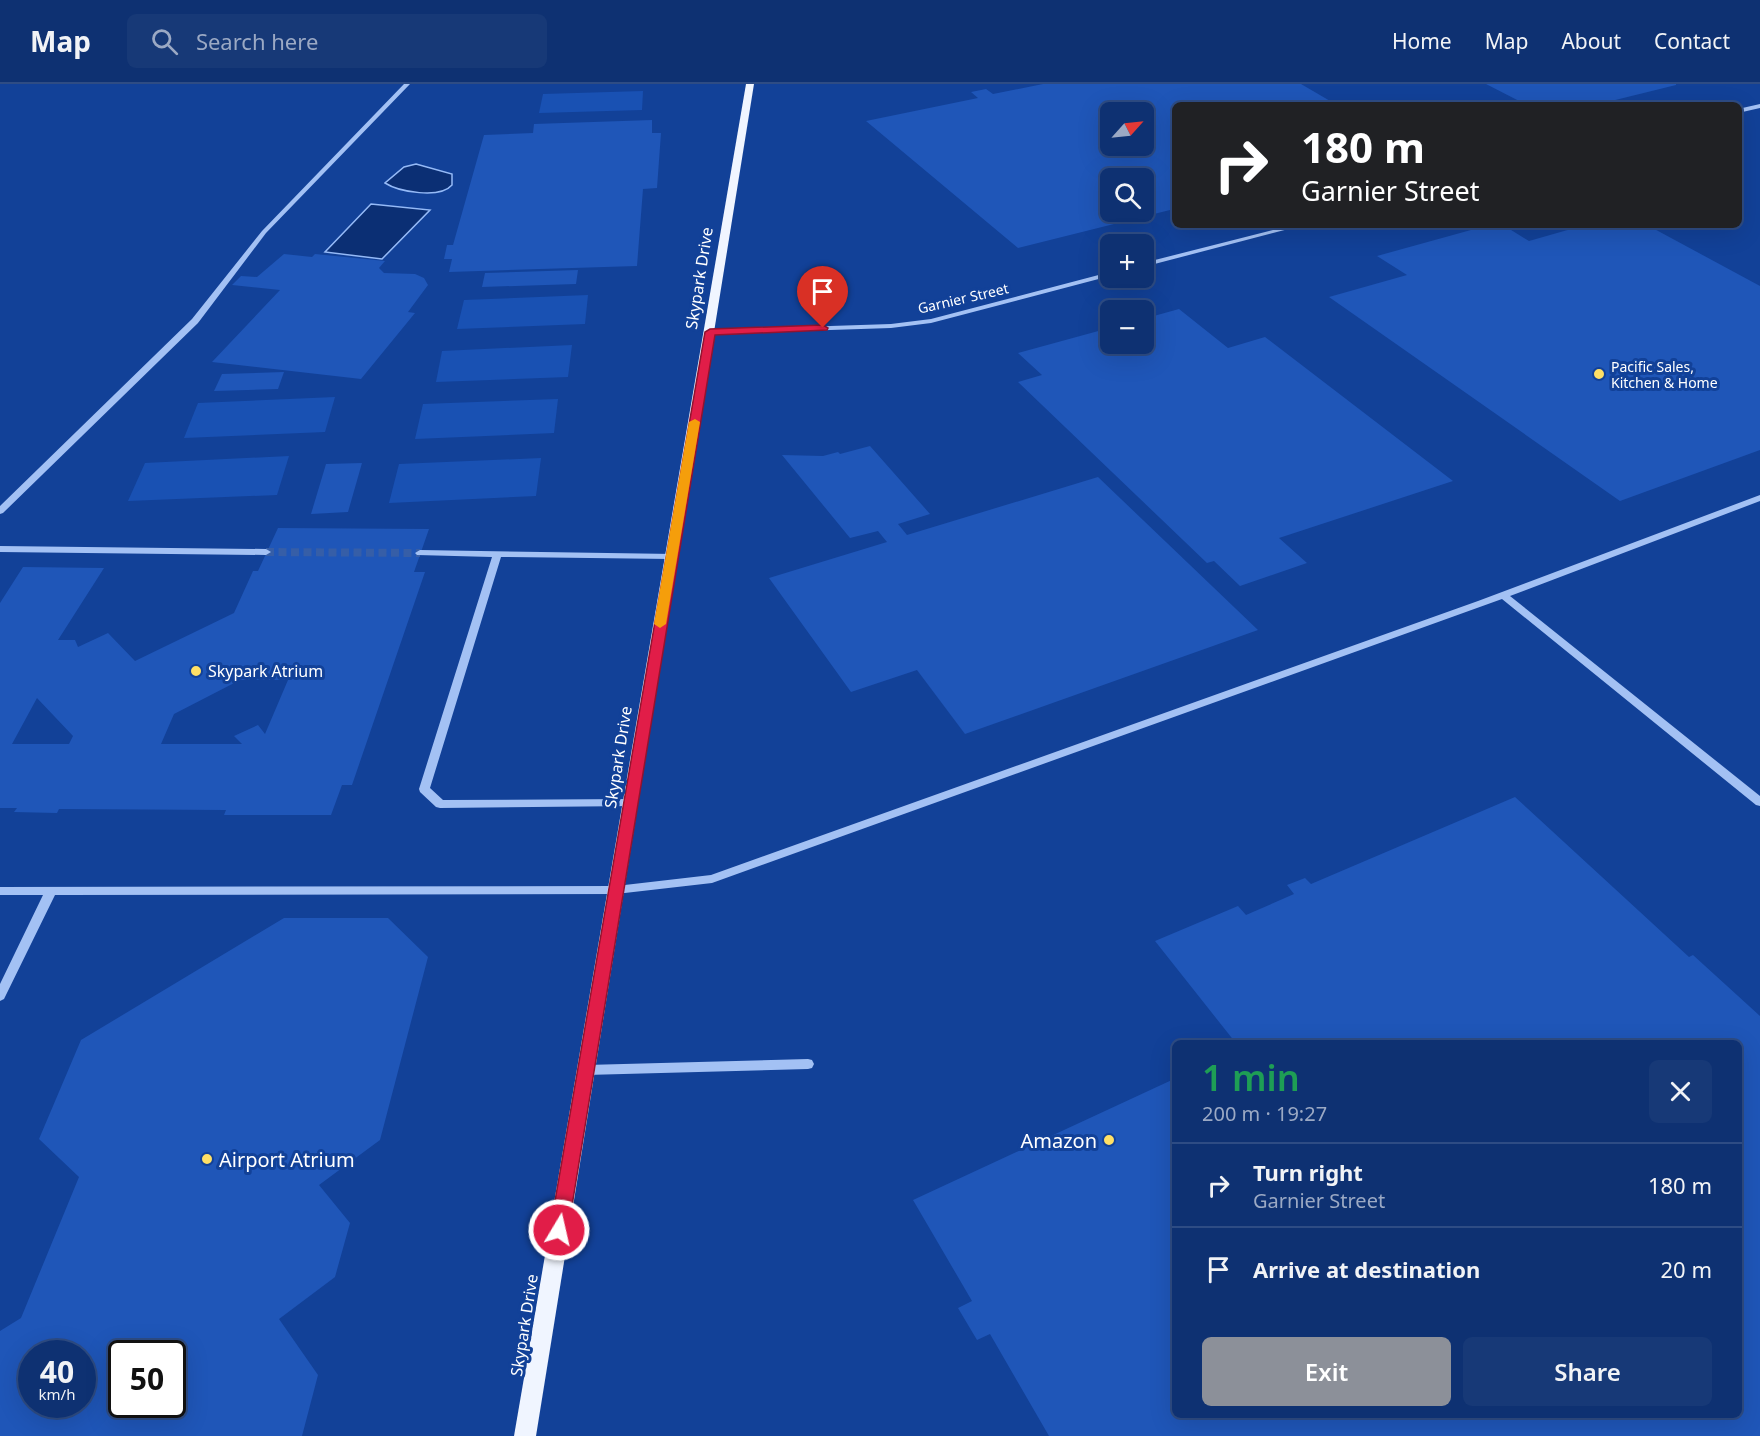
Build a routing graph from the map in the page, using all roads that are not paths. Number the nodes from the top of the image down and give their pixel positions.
1 (407, 84) edge
2 (750, 84) edge
3 (1760, 106) edge
4 (1742, 110) edge
5 (1289, 228) edge
6 (1154, 262) edge
7 (1100, 277) edge
8 (710, 332) junction
9 (1760, 498) edge
10 (0, 511) edge
11 (0, 549) edge
12 (266, 552) tunnel mouth
13 (420, 554) tunnel mouth
14 (498, 554) junction
15 (671, 556) junction
16 (1503, 595) junction
17 (1760, 802) edge
18 (631, 803) junction
19 (616, 890) junction
20 (0, 891) edge
21 (51, 891) junction
22 (0, 996) edge
23 (808, 1065) dead end
24 (586, 1070) junction
25 (525, 1436) edge

1 - 10 street
2 - 8 main road, Skypark Drive
3 - 4 street
5 - 6 street
7 - 8 street, Garnier Street
8 - 15 main road, Skypark Drive
9 - 16 street
11 - 12 street
13 - 14 street
14 - 15 street
14 - 18 street
15 - 18 main road, Skypark Drive
16 - 17 street
16 - 19 street
18 - 19 main road, Skypark Drive
19 - 21 street
19 - 24 main road, Skypark Drive
20 - 21 street
21 - 22 street
23 - 24 street
24 - 25 main road, Skypark Drive

